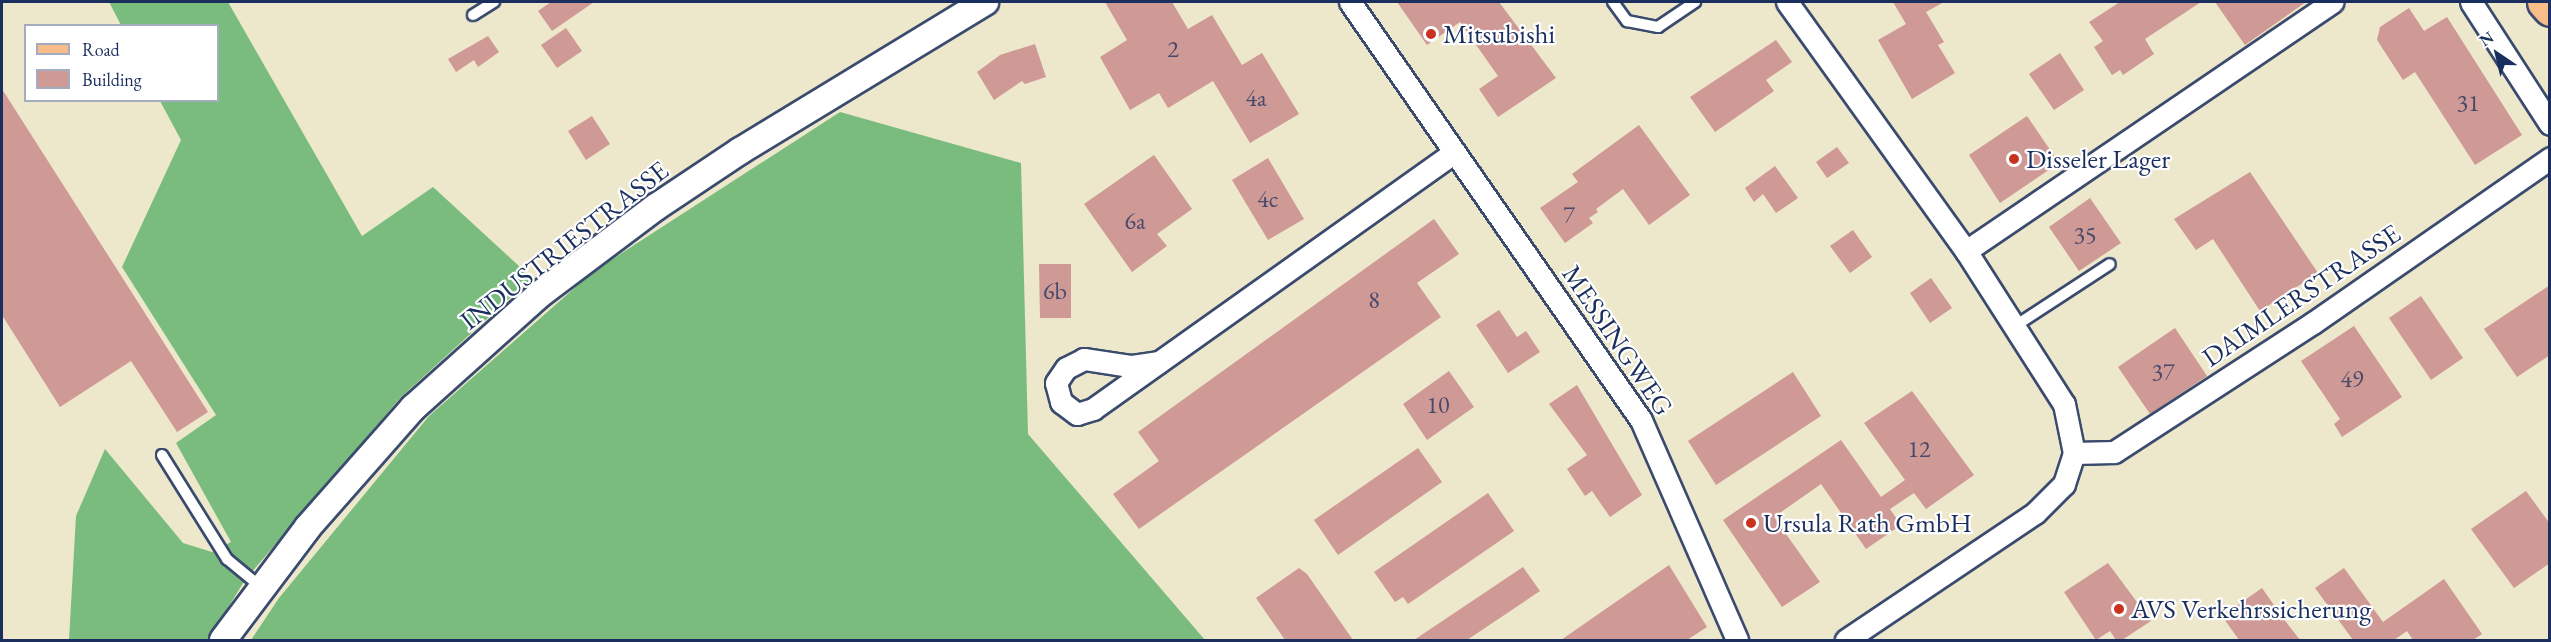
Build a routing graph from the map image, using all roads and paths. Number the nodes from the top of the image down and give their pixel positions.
1 (494, 2) edge
2 (985, 2) edge
3 (1350, 2) edge
4 (1613, 2) edge
5 (1695, 2) edge
6 (1787, 2) edge
7 (2333, 2) edge
8 (2471, 2) edge
9 (2544, 2) edge
10 (2550, 9) edge
11 (473, 15) dead end
12 (2550, 124) edge
13 (1455, 152) junction
14 (2550, 158) edge
15 (1966, 250) junction
16 (2110, 264) dead end
17 (2015, 326) junction
18 (1158, 362) dead end
19 (2074, 453) junction
20 (162, 455) dead end
21 (261, 587) junction
22 (223, 640) edge
23 (1737, 640) edge
24 (1846, 640) edge

1 - 11 lane
2 - 21 street, INDUSTRIESTRASSE
3 - 13 street, MESSINGWEG
4 - 5 lane
6 - 15 street
7 - 15 street
8 - 12 street
9 - 10 main road
13 - 18 street
13 - 23 street, MESSINGWEG
14 - 19 street, DAIMLERSTRASSE
15 - 17 street
16 - 17 lane
17 - 19 street
19 - 24 street
20 - 21 lane
21 - 22 street, INDUSTRIESTRASSE

